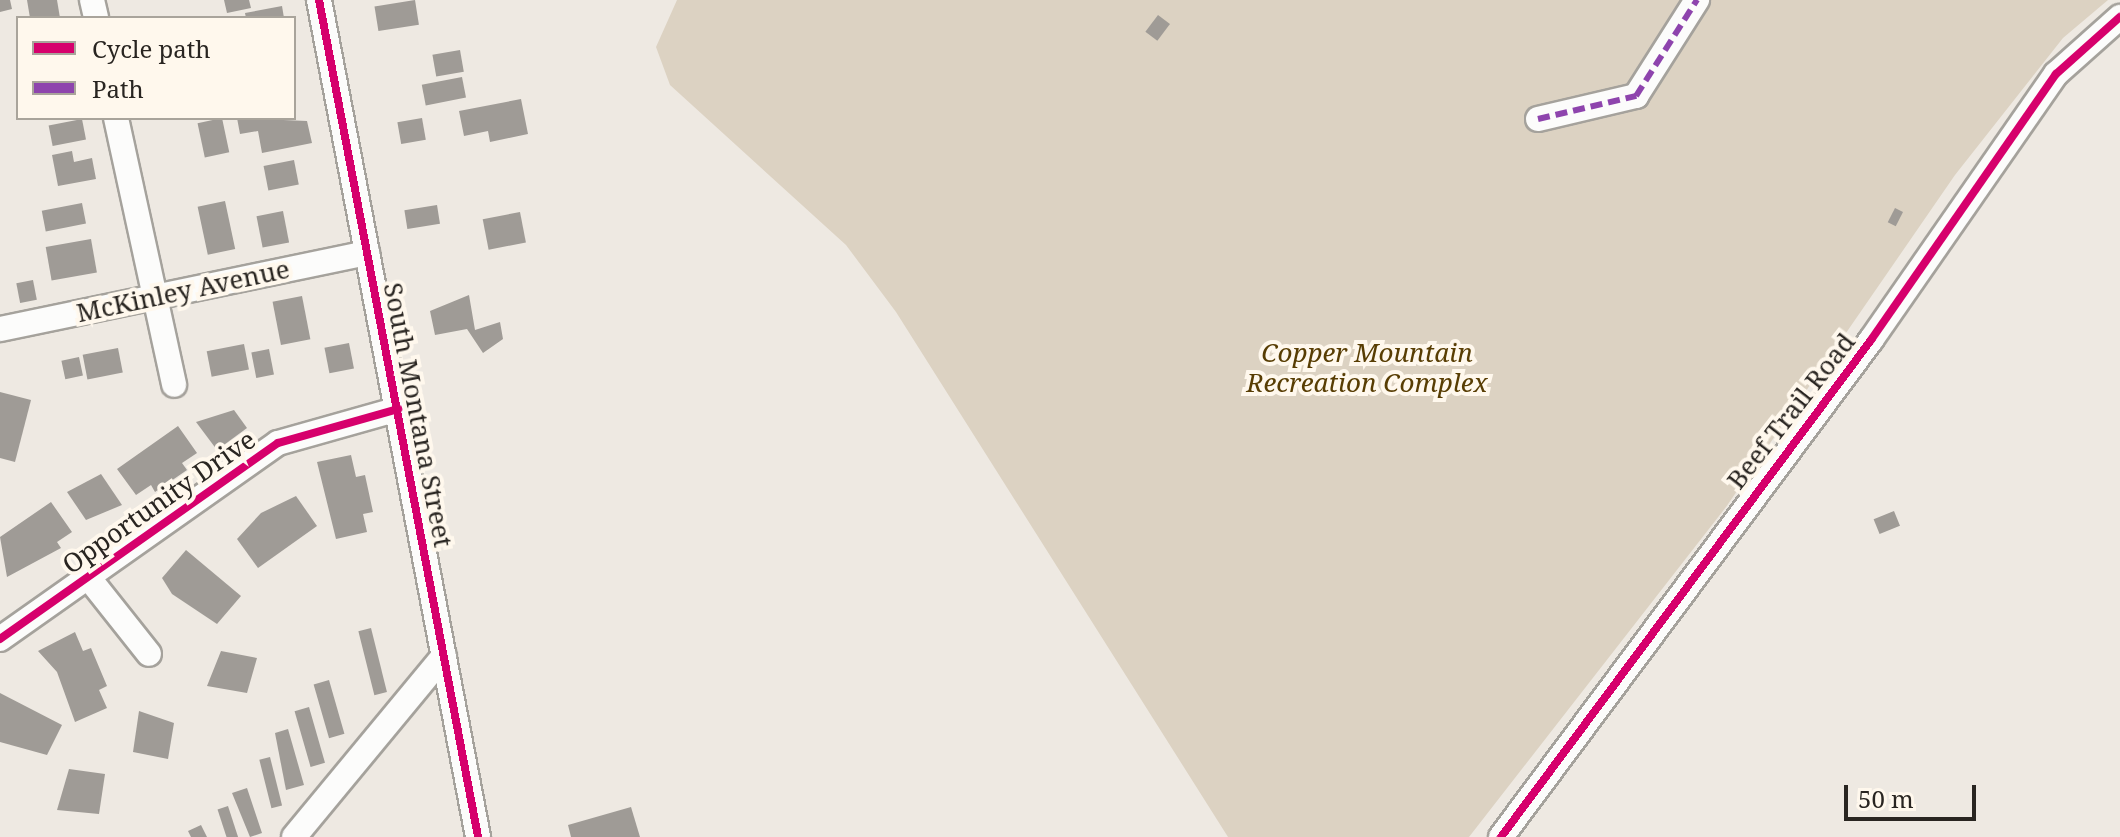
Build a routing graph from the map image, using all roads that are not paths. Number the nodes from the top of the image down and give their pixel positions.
1 (319, 0) edge
2 (1697, 0) edge
3 (2120, 17) edge
4 (1538, 119) dead end
5 (116, 120) edge
6 (367, 253) junction
7 (153, 298) junction
8 (0, 329) edge
9 (174, 385) dead end
10 (398, 409) junction
11 (88, 577) junction
12 (0, 639) edge
13 (149, 654) dead end
14 (444, 656) junction
15 (294, 837) edge
16 (478, 837) edge
17 (1501, 837) edge

1 - 6 street, South Montana Street
2 - 4 street
3 - 17 street, Beef Trail Road
5 - 7 street
6 - 7 street, McKinley Avenue
6 - 10 street, South Montana Street
7 - 8 street, McKinley Avenue
7 - 9 street
10 - 11 street, Opportunity Drive
10 - 14 street, South Montana Street
11 - 12 street, Opportunity Drive
11 - 13 street
14 - 15 street
14 - 16 street, South Montana Street

